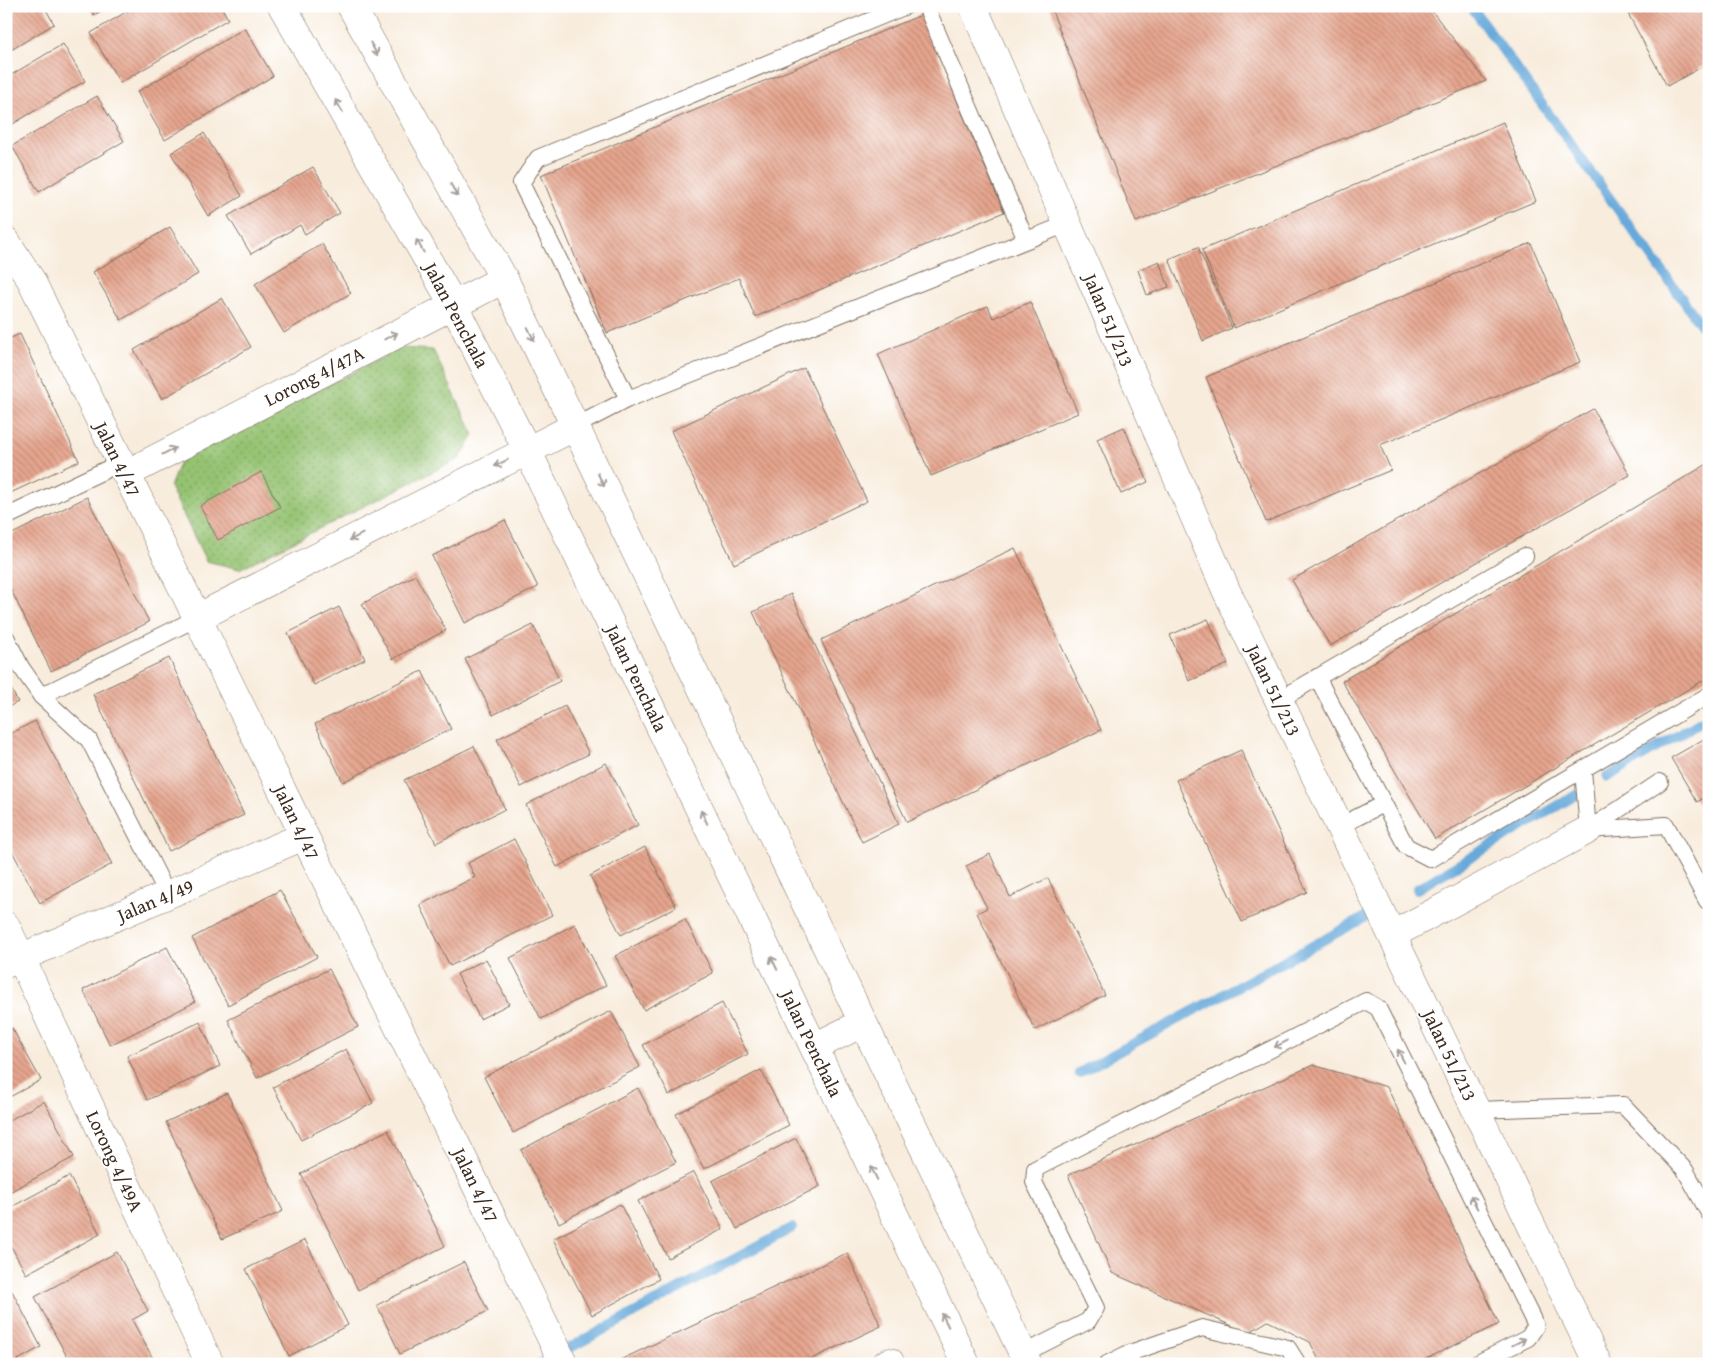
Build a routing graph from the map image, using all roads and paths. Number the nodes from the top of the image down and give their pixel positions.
1 (282, 6) edge
2 (351, 6) edge
3 (906, 6) edge
4 (926, 6) edge
5 (973, 6) edge
6 (1067, 224) junction
7 (1026, 240) junction
8 (6, 241) edge
9 (18, 279) edge
10 (504, 279) junction
11 (453, 304) junction
12 (628, 399) junction
13 (576, 426) junction
14 (527, 450) junction
15 (123, 468) junction
16 (6, 517) edge
17 (1525, 556) dead end
18 (197, 618) junction
19 (6, 637) edge
20 (1317, 677) junction
21 (1709, 695) edge
22 (41, 696) junction
23 (1279, 700) junction
24 (1583, 770) junction
25 (1660, 782) dead end
26 (1383, 804) junction
27 (1340, 826) junction
28 (1588, 830) junction
29 (304, 836) junction
30 (168, 895) junction
31 (1709, 900) edge
32 (6, 926) edge
33 (1392, 935) junction
34 (13, 961) edge
35 (863, 1023) junction
36 (814, 1047) junction
37 (1476, 1110) junction
38 (1709, 1213) edge
39 (1026, 1359) edge
40 (1130, 1359) edge
41 (1295, 1363) edge
42 (210, 1364) edge
43 (564, 1364) edge
44 (966, 1364) edge
45 (1107, 1364) edge
46 (1476, 1364) edge
47 (1598, 1364) edge

11 -> 1 street, Jalan Penchala
2 -> 10 street
3 - 12 lane
4 - 7 lane
5 - 6 street, Jalan 51/213
6 - 7 lane
6 - 23 street, Jalan 51/213
7 - 12 lane
8 - 9 street, Jalan 4/47
9 - 15 street, Jalan 4/47
10 - 11 street, Lorong 4/47A
10 -> 13 street
11 - 14 street, Jalan Penchala
15 -> 11 street, Lorong 4/47A
12 - 13 lane
13 - 14 street
13 -> 35 street
14 -> 18 street
36 -> 14 street, Jalan Penchala
15 - 16 lane
15 - 18 street, Jalan 4/47
17 - 20 lane
18 - 22 lane
18 - 29 street, Jalan 4/47
19 - 22 lane
20 - 23 lane
20 - 26 lane
21 - 24 lane
22 - 30 lane
23 - 27 street, Jalan 51/213
24 - 26 lane
24 - 28 lane
25 - 28 lane
26 - 27 lane
27 - 33 street, Jalan 51/213
28 - 31 lane
28 - 33 street
29 - 30 street, Jalan 4/49
29 - 43 street, Jalan 4/47
30 - 34 street, Jalan 4/49
32 - 34 street, Lorong 4/49A
33 - 37 street, Jalan 51/213
34 - 42 street, Lorong 4/49A
35 - 36 street
35 - 39 street
44 -> 36 street, Jalan Penchala
37 - 38 lane
37 - 47 street, Jalan 51/213
46 -> 39 lane
40 - 41 lane
40 - 45 lane

